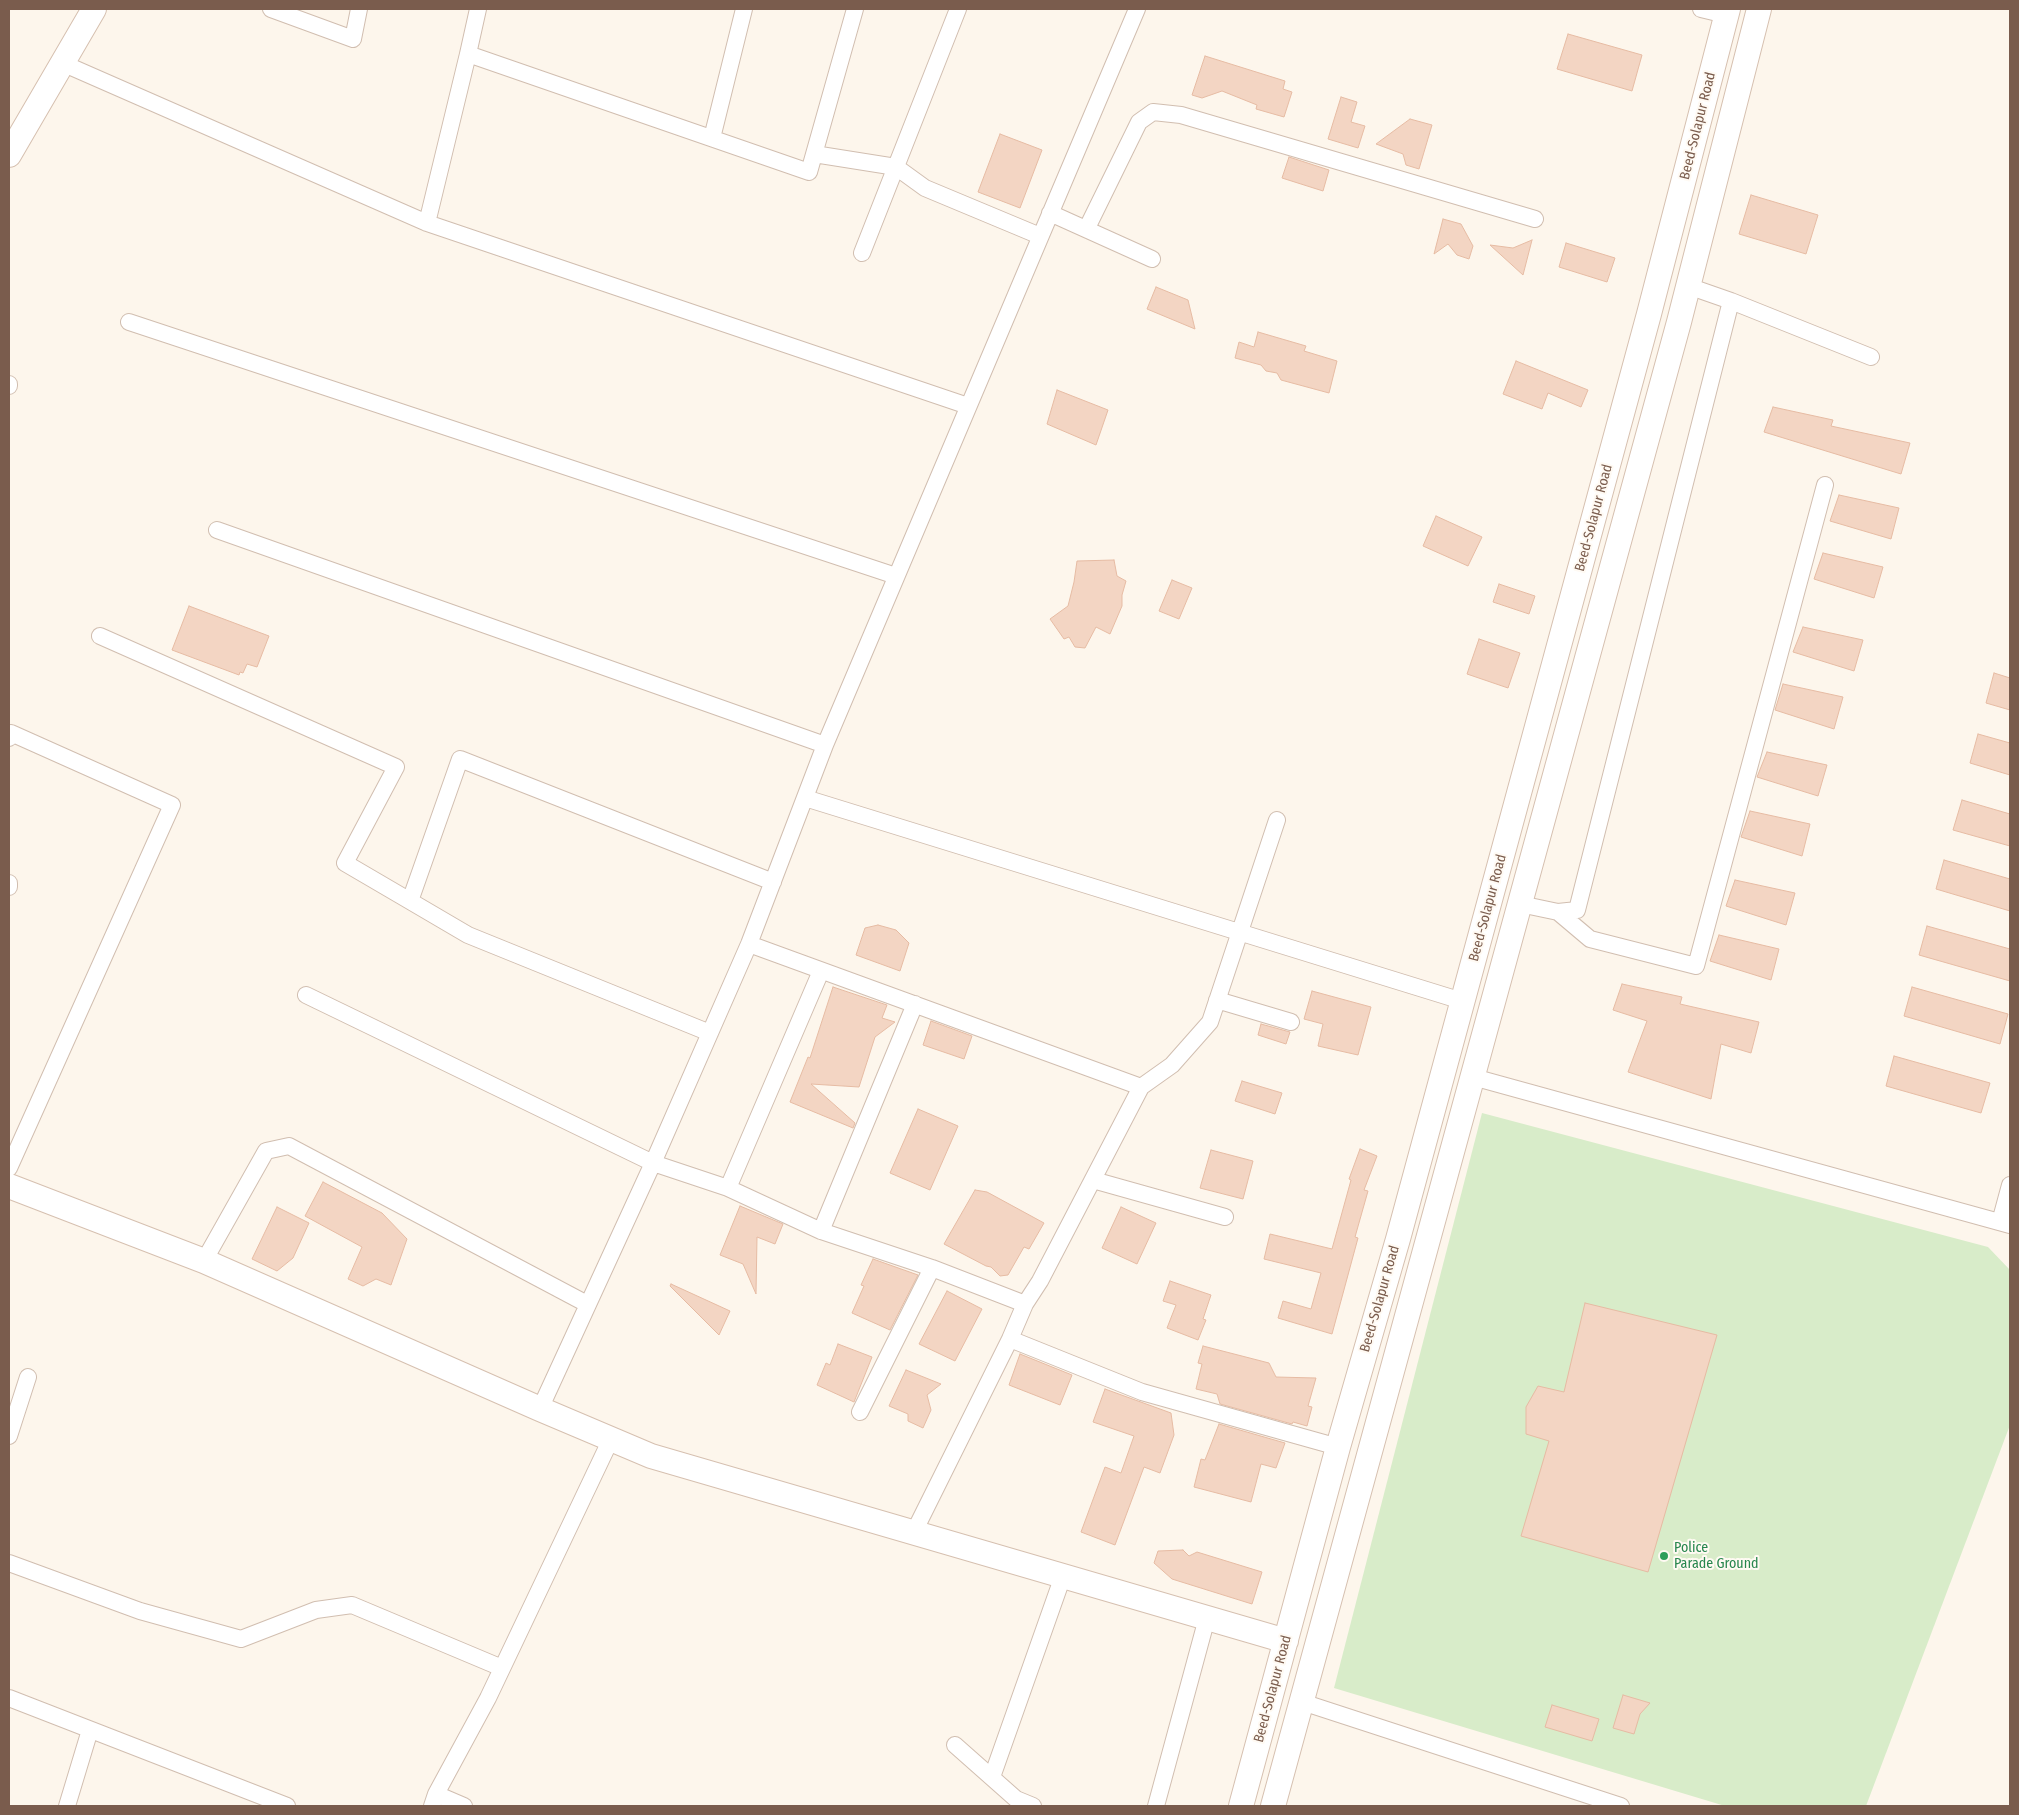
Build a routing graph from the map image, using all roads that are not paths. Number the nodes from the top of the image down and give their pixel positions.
1 (94, 9) edge
2 (271, 9) edge
3 (359, 9) edge
4 (478, 9) edge
5 (744, 9) edge
6 (855, 9) edge
7 (958, 9) edge
8 (1137, 9) edge
9 (1701, 9) edge
10 (1759, 9) edge
11 (1727, 12) edge
12 (468, 54) junction
13 (62, 63) junction
14 (712, 138) junction
15 (10, 149) edge
16 (814, 154) junction
17 (896, 167) junction
18 (1050, 213) junction
19 (1535, 220) dead end
20 (427, 223) junction
21 (1087, 228) junction
22 (1040, 236) junction
23 (862, 253) dead end
24 (1152, 259) dead end
25 (1688, 286) junction
26 (1731, 301) junction
27 (129, 322) dead end
28 (1871, 357) dead end
29 (968, 406) junction
30 (1825, 485) dead end
31 (217, 530) dead end
32 (896, 576) junction
33 (100, 636) dead end
34 (9, 738) edge
35 (825, 745) junction
36 (805, 798) junction
37 (1277, 820) dead end
38 (773, 882) junction
39 (9, 884) edge
40 (9, 887) edge
41 (410, 901) junction
42 (1520, 904) junction
43 (1558, 912) junction
44 (1239, 932) junction
45 (749, 944) junction
46 (821, 971) junction
47 (306, 995) dead end
48 (1217, 1000) junction
49 (1462, 1001) junction
50 (915, 1004) junction
51 (1291, 1022) dead end
52 (710, 1033) junction
53 (1473, 1077) junction
54 (1141, 1087) junction
55 (653, 1163) junction
56 (9, 1168) edge
57 (1093, 1180) junction
58 (2010, 1185) edge
59 (9, 1186) edge
60 (728, 1188) junction
61 (1225, 1217) dead end
62 (2005, 1224) edge
63 (821, 1231) junction
64 (204, 1261) junction
65 (932, 1268) junction
66 (587, 1304) junction
67 (1025, 1304) junction
68 (1010, 1339) junction
69 (28, 1377) dead end
70 (540, 1409) junction
71 (860, 1412) dead end
72 (9, 1436) edge
73 (611, 1439) junction
74 (1338, 1447) junction
75 (914, 1532) junction
76 (9, 1563) edge
77 (1063, 1576) junction
78 (1207, 1618) junction
79 (1286, 1641) junction
80 (502, 1668) junction
81 (9, 1698) edge
82 (1302, 1702) junction
83 (90, 1730) junction
84 (955, 1745) dead end
85 (992, 1777) junction
86 (434, 1800) edge
87 (67, 1806) edge
88 (287, 1806) edge
89 (464, 1806) edge
90 (1033, 1806) edge
91 (1156, 1806) edge
92 (1241, 1806) edge
93 (1273, 1806) edge
94 (1621, 1806) edge

1 - 13 main road
2 - 3 street
4 - 12 street
5 - 14 street
6 - 16 street
7 - 17 street
8 - 18 street
9 - 11 street
10 - 25 main road
11 - 49 main road, Beed-Solapur Road
12 - 14 street
12 - 20 street
13 - 15 main road
13 - 20 street
14 - 16 street
16 - 17 street
17 - 22 street
17 - 23 street
18 - 21 street
18 - 22 street
19 - 21 street
20 - 29 street
21 - 24 street
22 - 29 street
25 - 26 street
25 - 42 main road
26 - 28 street
26 - 43 street
27 - 32 street
29 - 32 street
30 - 43 street
31 - 35 street
32 - 35 street
33 - 41 street
34 - 56 street
35 - 36 street
36 - 38 street
36 - 44 street
37 - 44 street
38 - 41 street
38 - 45 street
39 - 40 street
41 - 52 street
42 - 43 street
42 - 53 main road
44 - 48 street
44 - 49 street
45 - 46 street
45 - 52 street
46 - 50 street
46 - 60 street
47 - 55 street
48 - 51 street
48 - 54 street
49 - 74 main road, Beed-Solapur Road
50 - 54 street
50 - 63 street
52 - 55 street
53 - 62 street
53 - 82 main road
54 - 57 street
55 - 60 street
55 - 66 street
57 - 61 street
57 - 67 street
58 - 62 street
59 - 64 main road
60 - 63 street
63 - 65 street
64 - 66 street
64 - 70 main road
65 - 67 street
65 - 71 street
66 - 70 street
67 - 68 street
68 - 74 street
68 - 75 street
69 - 72 street
70 - 73 main road
73 - 75 main road
73 - 80 street
74 - 79 main road, Beed-Solapur Road
75 - 77 main road
76 - 80 street
77 - 78 main road
77 - 85 street
78 - 79 main road
78 - 91 street
79 - 92 main road, Beed-Solapur Road
80 - 86 street
81 - 83 street
82 - 93 main road
82 - 94 street
83 - 87 street
83 - 88 street
84 - 85 street
85 - 90 street
86 - 89 street

